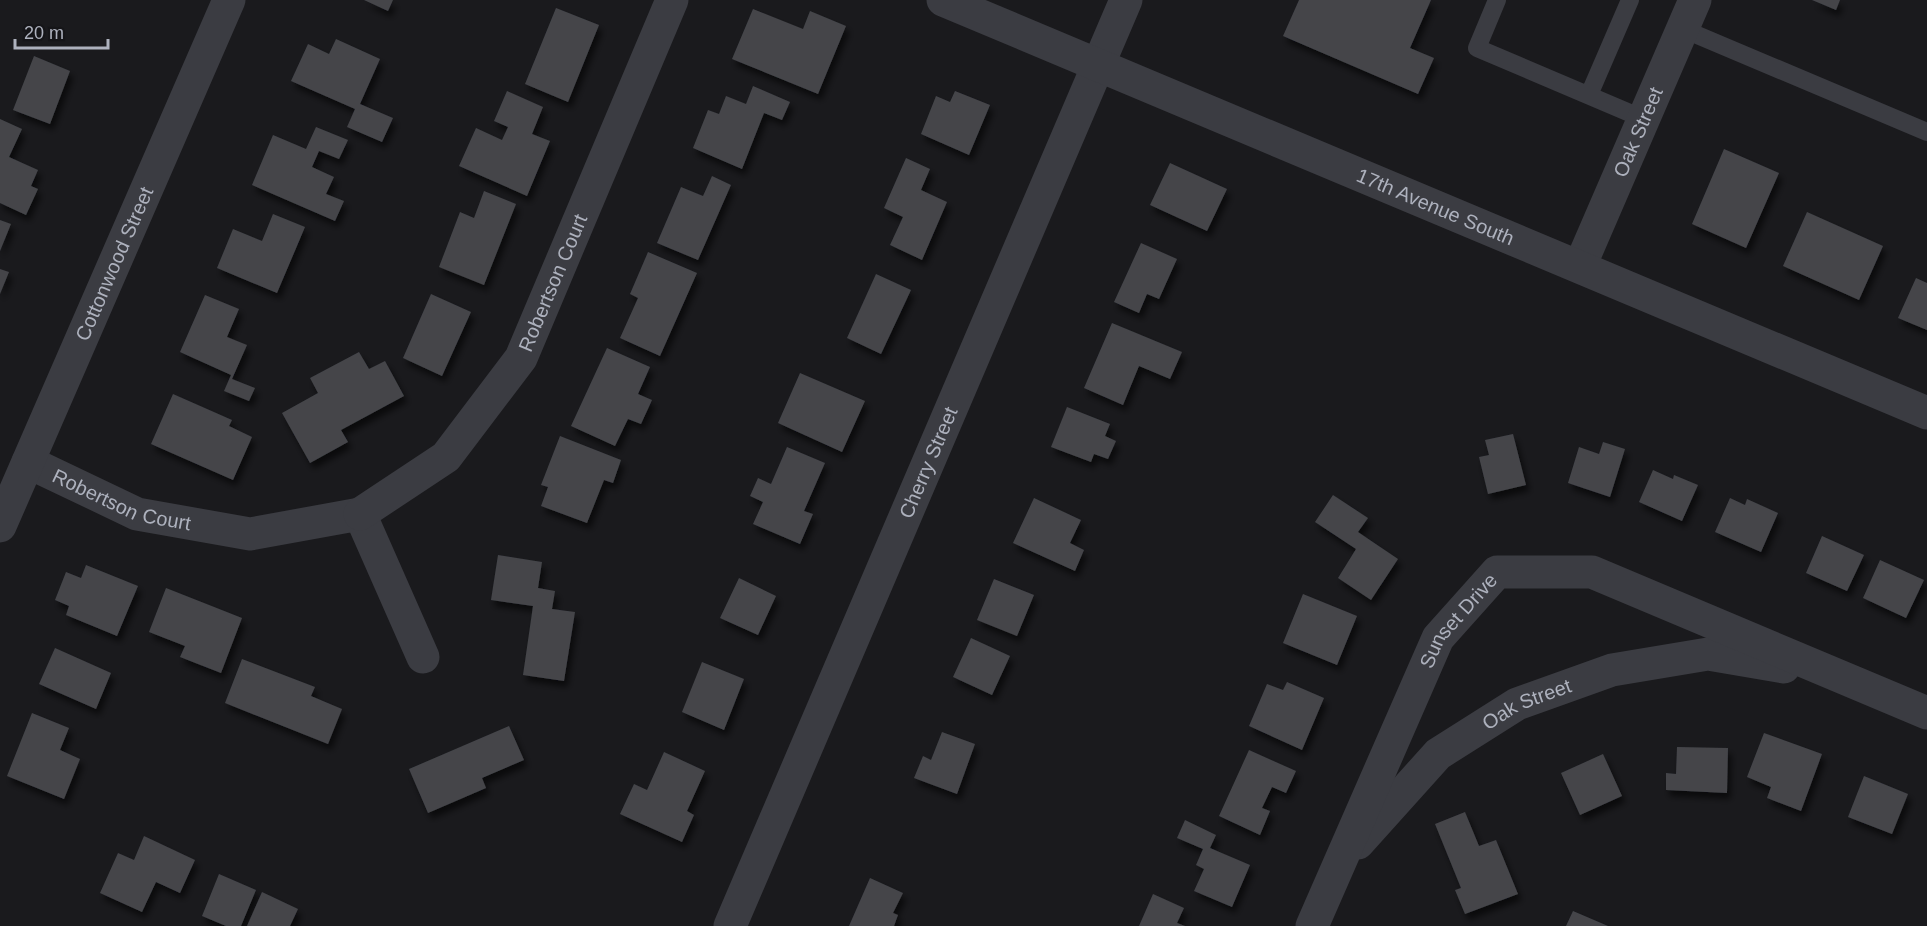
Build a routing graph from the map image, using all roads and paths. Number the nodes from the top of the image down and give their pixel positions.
1 (229, 0) edge
2 (672, 0) edge
3 (943, 0) edge
4 (1126, 0) edge
5 (1497, 0) edge
6 (1630, 0) edge
7 (1695, 0) edge
8 (1683, 29) junction
9 (1098, 66) junction
10 (1589, 95) junction
11 (1644, 119) junction
12 (1927, 132) edge
13 (1580, 266) junction
14 (1927, 413) edge
15 (28, 462) junction
16 (360, 514) junction
17 (0, 526) edge
18 (423, 657) dead end
19 (1833, 674) junction
20 (1927, 713) edge
21 (730, 926) edge
22 (1313, 926) edge

1 - 15 street, Cottonwood Street
2 - 16 street, Robertson Court
3 - 9 street, 17th Avenue South
4 - 9 street, Cherry Street
5 - 10 lane
6 - 10 lane
7 - 8 street, Oak Street
8 - 11 street, Oak Street
8 - 12 lane
9 - 13 street, 17th Avenue South
9 - 21 street, Cherry Street
10 - 11 lane
11 - 13 street, Oak Street
13 - 14 street, 17th Avenue South
15 - 16 street, Robertson Court
15 - 17 street, Cottonwood Street
16 - 18 street
19 - 20 street, Sunset Drive
19 - 22 street, Oak Street
19 - 22 street, Sunset Drive

